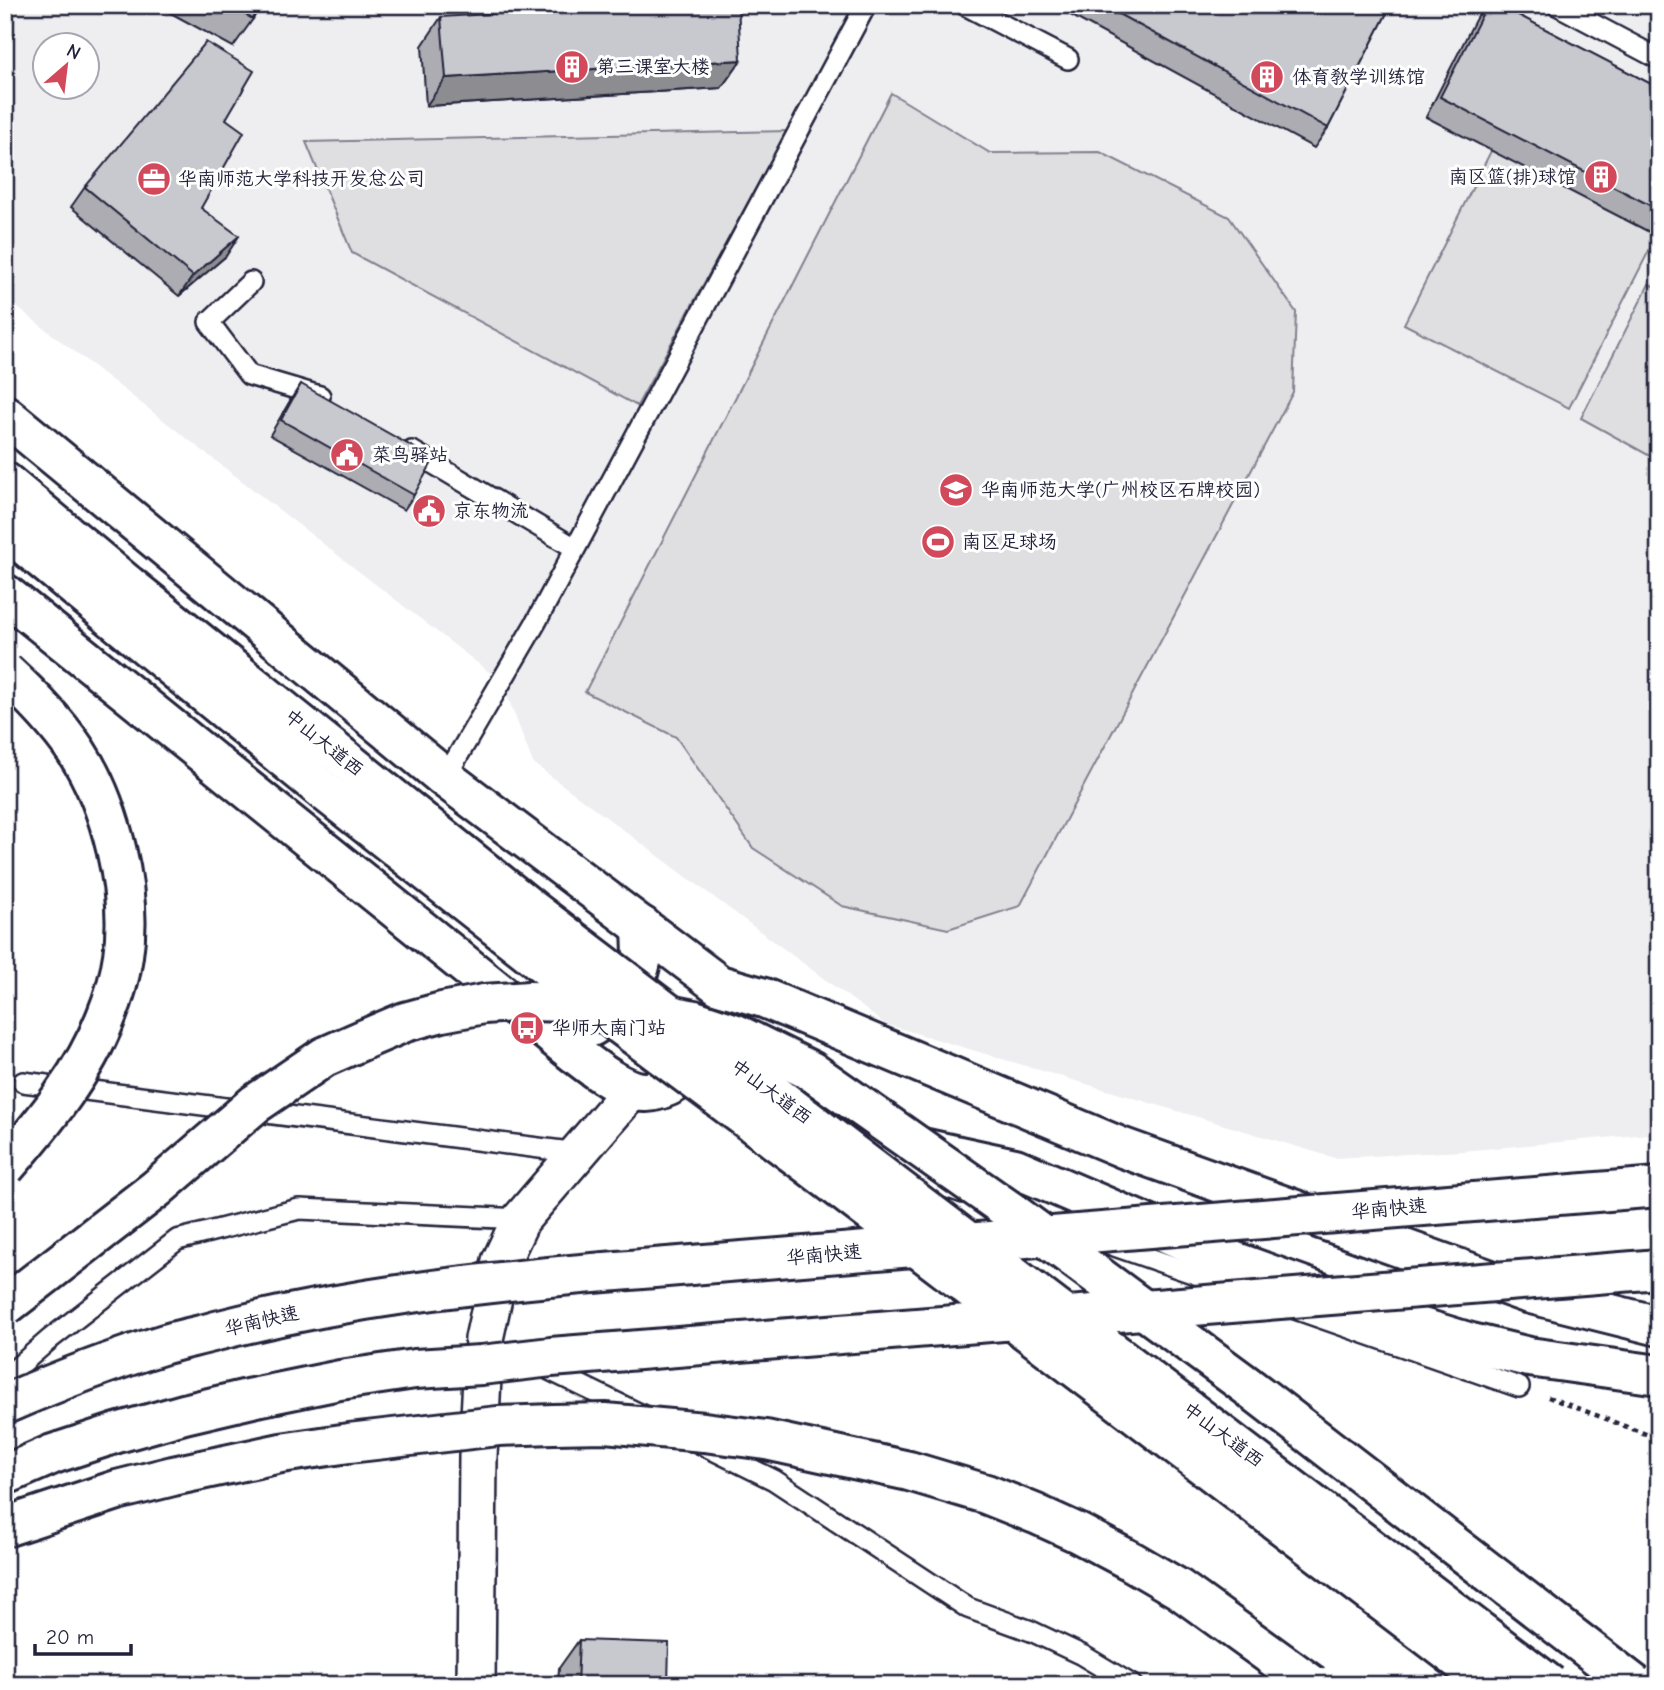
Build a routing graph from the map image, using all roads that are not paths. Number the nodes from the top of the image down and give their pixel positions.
1 (866, 5) edge
2 (965, 5) edge
3 (1557, 5) edge
4 (1658, 57) edge
5 (1068, 58) dead end
6 (251, 282) dead end
7 (330, 402) edge
8 (5, 415) edge
9 (400, 444) edge
10 (5, 482) edge
11 (5, 529) edge
12 (575, 548) junction
13 (5, 594) edge
14 (116, 598) junction
15 (5, 672) edge
16 (445, 778) junction
17 (642, 926) junction
18 (719, 985) junction
19 (542, 1027) junction
20 (23, 1082) dead end
21 (663, 1083) junction
22 (578, 1153) junction
23 (5, 1167) edge
24 (1659, 1188) edge
25 (522, 1219) junction
26 (1659, 1269) edge
27 (5, 1306) edge
28 (1659, 1326) edge
29 (484, 1339) junction
30 (1659, 1375) edge
31 (5, 1378) edge
32 (1519, 1387) road end
33 (5, 1404) edge
34 (5, 1475) edge
35 (5, 1527) edge
36 (476, 1685) edge
37 (1132, 1685) edge
38 (1312, 1685) edge
39 (1492, 1685) edge
40 (1550, 1685) edge
41 (1634, 1685) edge

1 - 12 lane
2 - 5 lane
3 - 4 lane
6 - 7 lane
8 - 16 main road
9 - 12 lane
10 - 14 main road, 中山大道西
11 - 14 main road, 中山大道西
12 - 16 lane
13 - 19 main road
14 - 39 main road, 中山大道西, bridge
14 - 40 main road, 中山大道西, bridge
15 - 23 main road, bridge
16 - 17 main road
17 - 18 main road
17 - 19 main road
18 - 21 main road
18 - 28 main road
19 - 21 main road
20 - 22 lane
21 - 22 street
21 - 30 main road
21 - 32 lane
22 - 25 street
24 - 33 main road, 华南快速, bridge
25 - 29 street
25 - 31 lane
26 - 34 main road, bridge
27 - 41 main road, bridge
29 - 36 street
29 - 37 lane
35 - 38 main road, bridge

